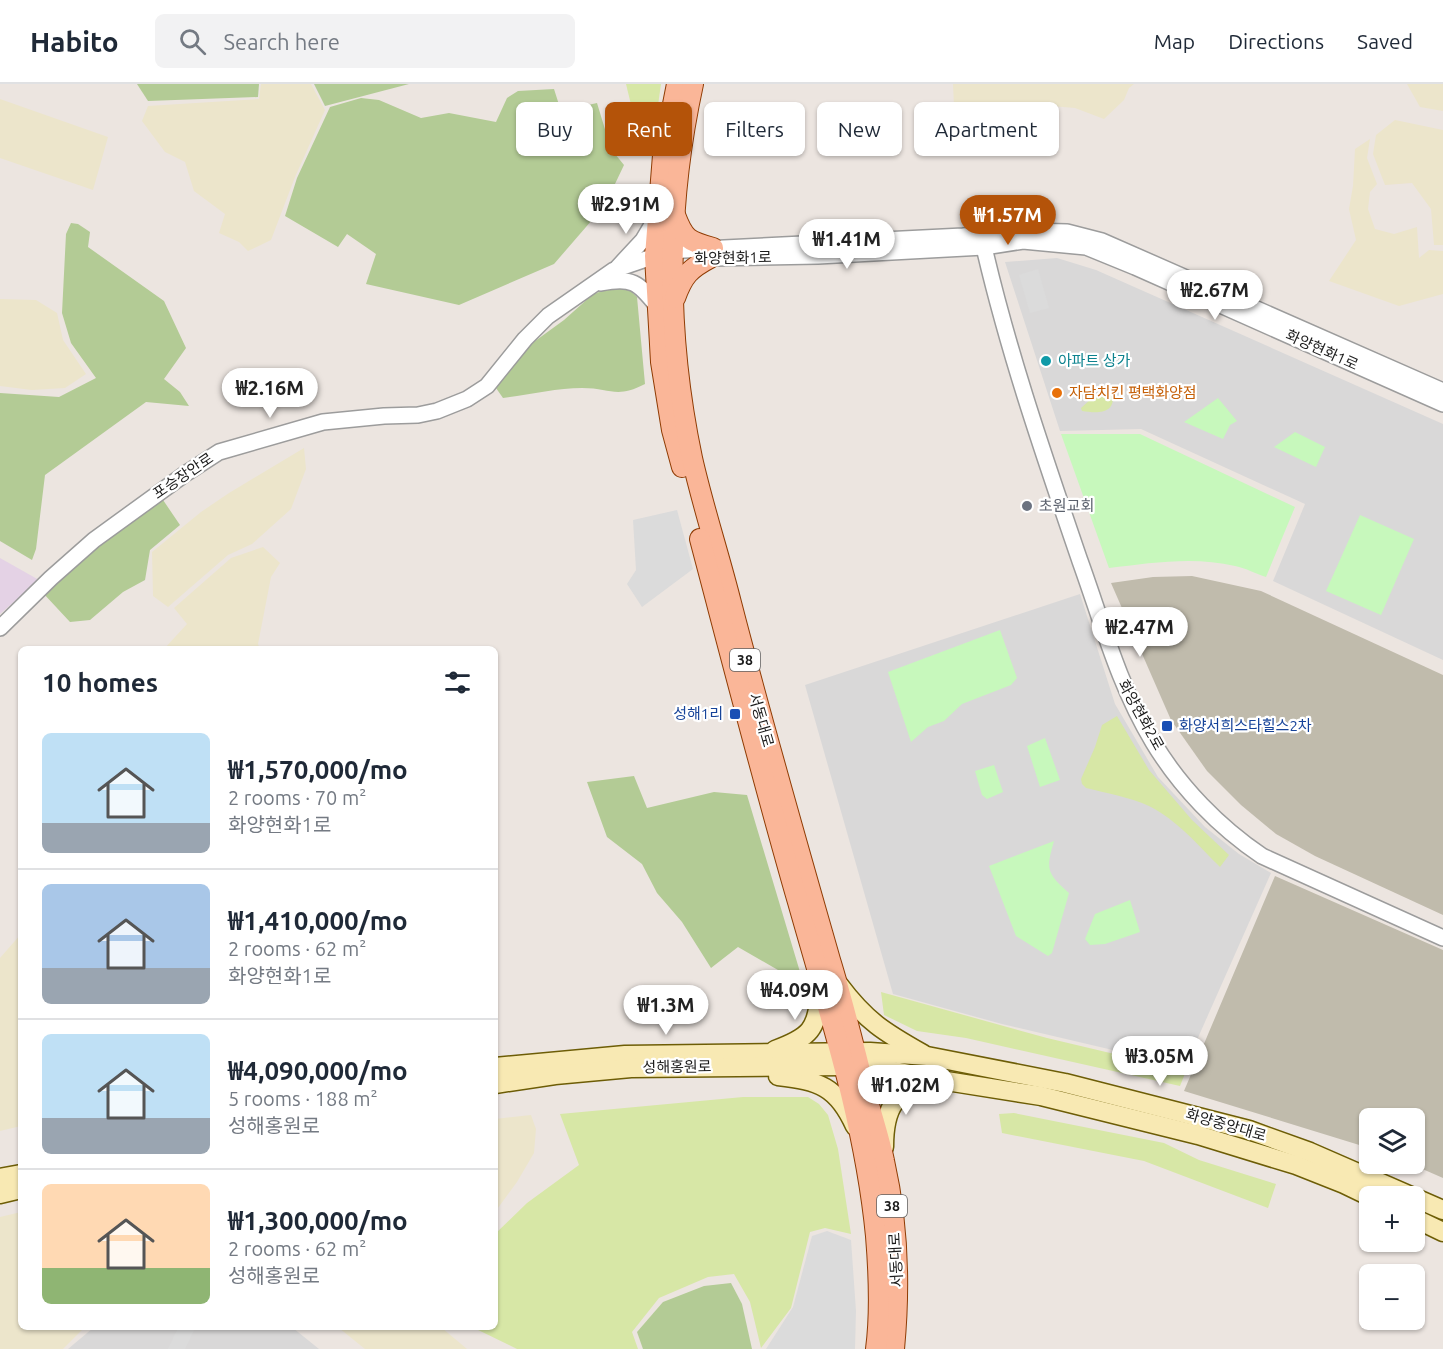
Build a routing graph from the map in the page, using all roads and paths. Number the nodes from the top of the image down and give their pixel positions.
1 (677, 84) edge
2 (693, 84) edge
3 (666, 212) junction
4 (986, 240) junction
5 (711, 253) junction
6 (664, 258) junction
7 (614, 270) junction
8 (599, 281) junction
9 (665, 304) junction
10 (1443, 391) edge
11 (1443, 404) edge
12 (0, 628) edge
13 (1443, 928) edge
14 (1443, 938) edge
15 (830, 984) junction
16 (764, 1054) junction
17 (927, 1056) junction
18 (850, 1059) junction
19 (705, 1066) junction
20 (498, 1067) edge
21 (940, 1080) junction
22 (498, 1084) edge
23 (860, 1136) junction
24 (884, 1158) junction
25 (18, 1175) edge
26 (0, 1178) edge
27 (18, 1189) edge
28 (1359, 1191) edge
29 (0, 1194) edge
30 (1443, 1210) edge
31 (1425, 1223) edge
32 (1443, 1232) edge
33 (876, 1349) edge
34 (894, 1349) edge

1 - 3 main road, 서동대로 / 38
2 - 3 main road, 서동대로 / 38
3 - 5 main road
3 - 6 main road, 서동대로 / 38
3 - 7 street
4 - 5 street, 화양현화1로
4 - 10 street, 화양현화1로
4 - 11 street, 화양현화1로
4 - 13 street, 화양현화2로
4 - 14 street, 화양현화2로
5 - 6 street, 화양현화1로
5 - 9 main road
6 - 7 street
6 - 8 street
6 - 9 main road, 서동대로 / 38
7 - 8 street
8 - 9 street
8 - 12 street, 포승장안로
9 - 15 main road, 서동대로 / 38
15 - 16 main road
15 - 17 main road
15 - 18 main road, 서동대로 / 38
16 - 18 main road, 성해홍원로
16 - 20 main road, 성해홍원로
17 - 18 main road, 화양중앙대로
17 - 30 main road, 화양중앙대로
18 - 19 main road, 성해홍원로
18 - 21 main road, 화양중앙대로
18 - 23 main road, 서동대로 / 38
18 - 24 main road, 서동대로 / 38
19 - 22 main road, 성해홍원로
19 - 23 main road
21 - 24 main road
21 - 28 main road, 화양중앙대로
23 - 33 main road, 서동대로 / 38
24 - 34 main road, 서동대로 / 38
25 - 26 main road
27 - 29 main road
31 - 32 main road

